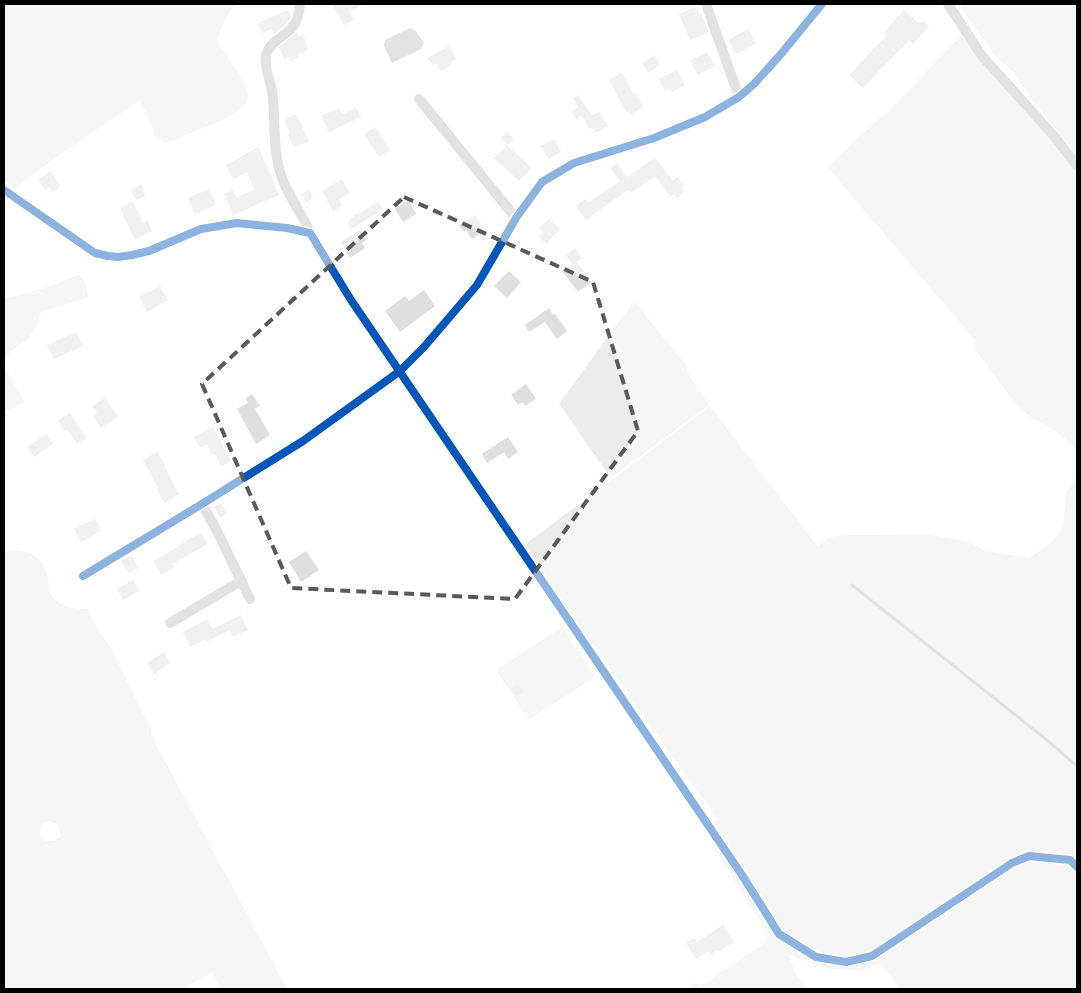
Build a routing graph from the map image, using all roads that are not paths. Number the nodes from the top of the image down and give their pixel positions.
1 (300, 4) edge
2 (706, 4) edge
3 (822, 4) edge
4 (948, 4) edge
5 (739, 97) junction
6 (418, 99) dead end
7 (1077, 166) edge
8 (4, 190) edge
9 (516, 218) junction
10 (310, 233) junction
11 (400, 371) junction
12 (202, 504) junction
13 (82, 576) dead end
14 (241, 581) junction
15 (250, 599) dead end
16 (170, 622) dead end
17 (1077, 866) edge

1 - 10 street
2 - 5 street
3 - 5 street
4 - 7 street
5 - 9 street
6 - 9 street
8 - 10 street
9 - 11 street
10 - 11 street
11 - 12 street
11 - 17 street
12 - 13 street
12 - 14 street
14 - 15 street
14 - 16 street

